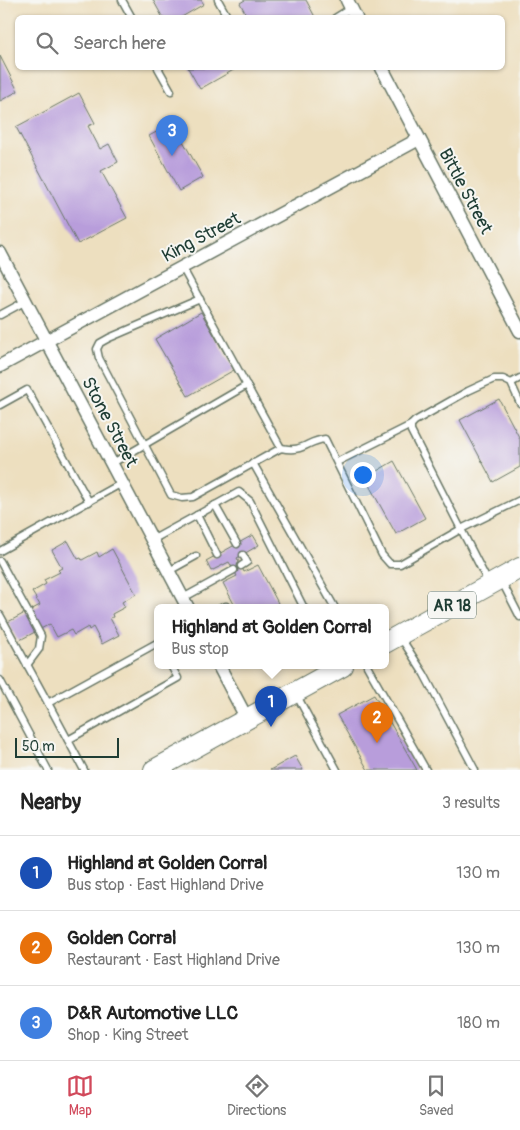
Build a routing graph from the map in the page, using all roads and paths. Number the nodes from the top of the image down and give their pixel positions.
1 (122, 0) edge
2 (218, 0) edge
3 (351, 8) edge
4 (130, 15) edge
5 (226, 15) edge
6 (340, 15) edge
7 (159, 70) edge
8 (383, 70) edge
9 (171, 91) dead end
10 (419, 139) junction
11 (0, 253) edge
12 (182, 267) junction
13 (200, 299) junction
14 (26, 301) junction
15 (0, 315) edge
16 (520, 331) edge
17 (47, 340) junction
18 (0, 366) edge
19 (520, 378) edge
20 (510, 382) junction
21 (247, 385) junction
22 (520, 403) edge
23 (0, 405) edge
24 (411, 425) junction
25 (144, 445) junction
26 (281, 448) junction
27 (337, 462) junction
28 (253, 463) junction
29 (111, 464) junction
30 (122, 483) junction
31 (520, 500) edge
32 (89, 502) junction
33 (215, 505) junction
34 (197, 515) junction
35 (461, 529) junction
36 (152, 540) junction
37 (237, 544) dead end
38 (0, 551) edge
39 (243, 554) dead end
40 (217, 555) dead end
41 (196, 556) dead end
42 (0, 561) edge
43 (223, 566) dead end
44 (241, 566) dead end
45 (520, 568) edge
46 (169, 571) junction
47 (495, 582) junction
48 (185, 603) edge
49 (302, 604) edge
50 (333, 604) edge
51 (0, 615) edge
52 (520, 617) edge
53 (392, 639) edge
54 (154, 645) edge
55 (27, 665) junction
56 (173, 669) edge
57 (221, 669) edge
58 (334, 669) edge
59 (370, 669) edge
60 (0, 680) edge
61 (295, 692) junction
62 (48, 703) junction
63 (247, 719) junction
64 (68, 740) junction
65 (48, 770) edge
66 (84, 770) edge
67 (154, 770) edge
68 (337, 770) edge
69 (426, 770) edge
70 (475, 770) edge

1 - 4 lane
2 - 5 lane
3 - 6 lane
7 - 9 lane
8 - 10 street, Bittle Street
10 - 12 street, King Street
10 - 16 street, Bittle Street
11 - 14 street, Stone Street
12 - 13 lane
12 - 17 street, King Street
13 - 21 lane
13 - 25 lane
14 - 15 lane
14 - 17 street, Stone Street
17 - 18 street, King Street
17 - 29 street, Stone Street
19 - 20 lane
20 - 22 lane
20 - 24 lane
21 - 25 lane
21 - 26 lane
23 - 32 lane
24 - 27 lane
24 - 35 lane
25 - 28 lane
25 - 29 lane
26 - 27 lane
26 - 28 lane
27 - 35 lane
28 - 50 lane
29 - 30 street, Stone Street
30 - 32 lane
30 - 36 street, Stone Street
31 - 35 lane
32 - 38 lane
33 - 34 lane
33 - 37 lane
33 - 49 lane
34 - 36 lane
34 - 40 lane
35 - 47 lane
36 - 46 street, Stone Street
39 - 44 lane
41 - 46 lane
42 - 55 lane
43 - 48 lane
45 - 47 main road, AR 18
46 - 48 street, Stone Street
47 - 52 lane
47 - 53 main road, AR 18
51 - 55 lane
53 - 70 lane
54 - 62 lane
55 - 62 lane
56 - 64 lane
57 - 63 street
58 - 61 main road
59 - 69 lane
60 - 65 lane
61 - 63 main road
61 - 68 lane
62 - 64 lane
63 - 67 main road
64 - 66 lane

